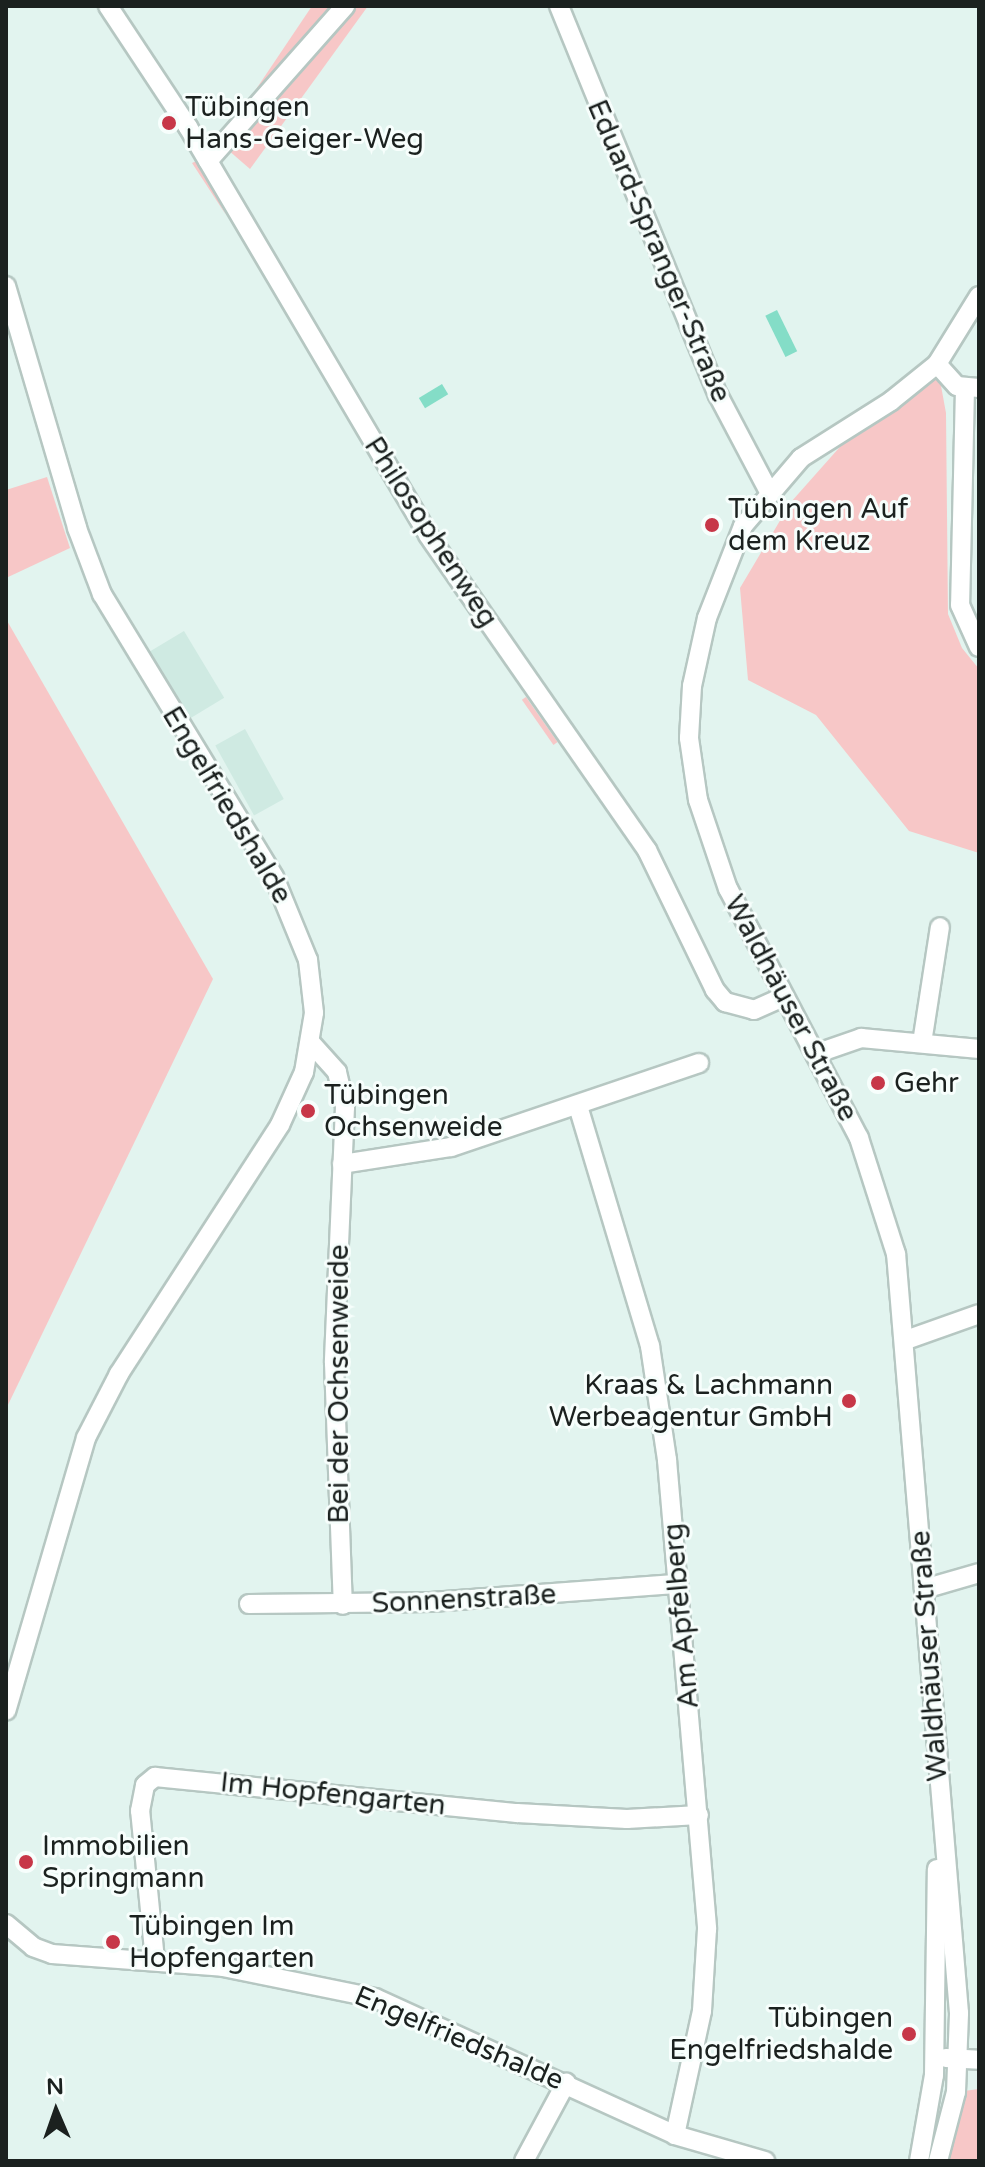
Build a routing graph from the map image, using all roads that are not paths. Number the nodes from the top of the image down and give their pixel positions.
1 (108, 6) edge
2 (345, 6) edge
3 (559, 6) edge
4 (208, 161) junction
5 (6, 286) edge
6 (979, 296) edge
7 (937, 364) junction
8 (972, 388) edge
9 (768, 490) junction
10 (979, 647) edge
11 (940, 927) dead end
12 (783, 997) junction
13 (311, 1043) junction
14 (922, 1043) junction
15 (979, 1049) edge
16 (815, 1054) junction
17 (699, 1063) dead end
18 (578, 1106) junction
19 (342, 1164) junction
20 (979, 1314) edge
21 (906, 1340) junction
22 (979, 1573) edge
23 (678, 1584) junction
24 (924, 1589) junction
25 (249, 1604) dead end
26 (343, 1605) junction
27 (6, 1711) edge
28 (699, 1815) junction
29 (942, 1831) junction
30 (6, 1924) edge
31 (155, 1960) junction
32 (935, 2057) junction
33 (958, 2059) junction
34 (979, 2060) edge
35 (566, 2083) junction
36 (675, 2135) junction
37 (524, 2161) edge
38 (765, 2161) edge
39 (919, 2161) edge
40 (938, 2161) edge

1 - 4 street, Philosophenweg
2 - 4 street
3 - 9 street, Eduard-Spranger-Straße
4 - 12 street, Philosophenweg
5 - 13 street, Engelfriedshalde
6 - 7 street, Waldhäuser Straße
7 - 8 street
7 - 9 street, Waldhäuser Straße
8 - 10 street
9 - 12 street, Waldhäuser Straße
11 - 14 street
12 - 16 street, Waldhäuser Straße
13 - 19 street, Bei der Ochsenweide
13 - 27 street, Engelfriedshalde
14 - 15 street
14 - 16 street
16 - 21 street, Waldhäuser Straße
17 - 18 street
18 - 19 street
18 - 23 street, Am Apfelberg
19 - 26 street, Bei der Ochsenweide
20 - 21 street
21 - 24 street, Waldhäuser Straße
22 - 24 street
23 - 26 street, Sonnenstraße
23 - 28 street, Am Apfelberg
24 - 29 street, Waldhäuser Straße
25 - 26 street, Sonnenstraße
28 - 31 street, Im Hopfengarten
28 - 36 street, Am Apfelberg
29 - 32 street, Waldhäuser Straße
29 - 33 street, Waldhäuser Straße
30 - 31 street, Engelfriedshalde
31 - 35 street, Engelfriedshalde
32 - 33 street
32 - 39 street, Waldhäuser Straße
33 - 34 street
33 - 40 street, Waldhäuser Straße
35 - 36 street, Engelfriedshalde
35 - 37 street
36 - 38 street, Engelfriedshalde

